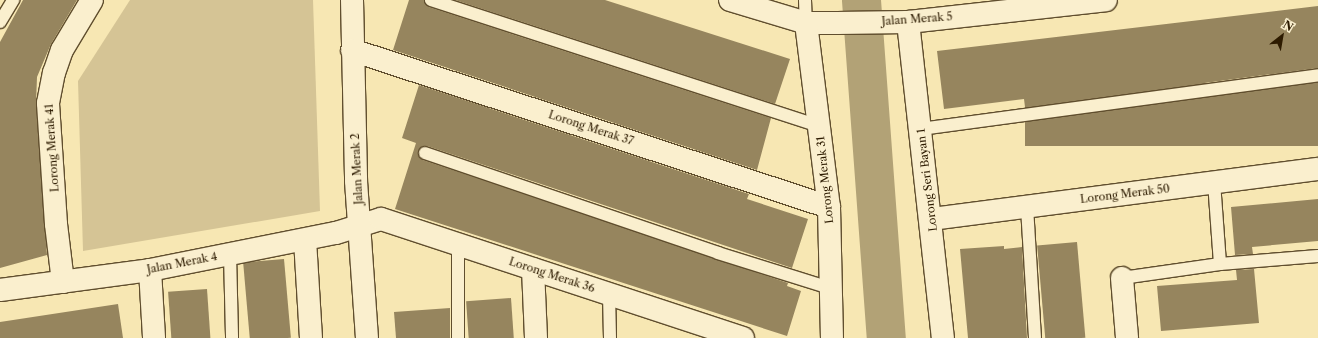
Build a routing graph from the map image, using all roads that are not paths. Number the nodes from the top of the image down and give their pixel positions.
1 (12, 0) edge
2 (92, 0) edge
3 (352, 0) edge
4 (431, 0) edge
5 (730, 0) edge
6 (805, 0) edge
7 (1106, 0) edge
8 (0, 22) edge
9 (899, 22) junction
10 (806, 23) junction
11 (352, 50) junction
12 (1318, 75) edge
13 (819, 126) junction
14 (921, 129) junction
15 (425, 153) dead end
16 (1318, 169) edge
17 (1214, 182) junction
18 (1027, 206) junction
19 (829, 207) junction
20 (932, 219) junction
21 (360, 224) junction
22 (305, 240) junction
23 (458, 244) junction
24 (230, 254) junction
25 (1318, 256) edge
26 (1220, 264) junction
27 (533, 269) junction
28 (150, 270) junction
29 (1122, 278) joint
30 (63, 282) junction
31 (830, 288) junction
32 (0, 290) edge
33 (609, 294) junction
34 (688, 329) edge
35 (154, 338) edge
36 (232, 338) edge
37 (311, 338) edge
38 (367, 338) edge
39 (458, 338) edge
40 (536, 338) edge
41 (610, 338) edge
42 (743, 338) edge
43 (832, 338) edge
44 (943, 338) edge
45 (1035, 338) edge
46 (1127, 338) edge

1 - 8 lane
2 - 30 street, Lorong Merak 41
3 - 11 street, Jalan Merak 2
4 - 13 lane
5 - 10 street, Jalan Merak 5
6 - 10 lane
7 - 9 street, Jalan Merak 5
9 - 10 street, Jalan Merak 5
9 - 14 street, Lorong Seri Bayan 1
10 - 13 street, Lorong Merak 31
11 - 19 street, Lorong Merak 37
11 - 21 street, Jalan Merak 2
12 - 14 lane
13 - 19 street, Lorong Merak 31
14 - 20 street, Lorong Seri Bayan 1
15 - 31 lane
16 - 17 street, Lorong Merak 50
17 - 18 street, Lorong Merak 50
17 - 26 lane
18 - 20 street, Lorong Merak 50
18 - 45 lane
19 - 31 street, Lorong Merak 31
20 - 44 street, Lorong Seri Bayan 1
21 - 22 street, Jalan Merak 4
21 - 23 street, Lorong Merak 36
21 - 38 street, Jalan Merak 2
22 - 24 street, Jalan Merak 4
22 - 37 street
23 - 27 street, Lorong Merak 36
23 - 39 lane
24 - 28 street, Jalan Merak 4
24 - 36 lane
25 - 26 lane
26 - 29 lane
27 - 33 street, Lorong Merak 36
27 - 40 street
28 - 30 street, Jalan Merak 4
28 - 35 street
29 - 46 street
30 - 32 street, Jalan Merak 4
31 - 43 street, Lorong Merak 31
33 - 34 street, Lorong Merak 36
33 - 41 lane
34 - 42 street, Lorong Merak 36

